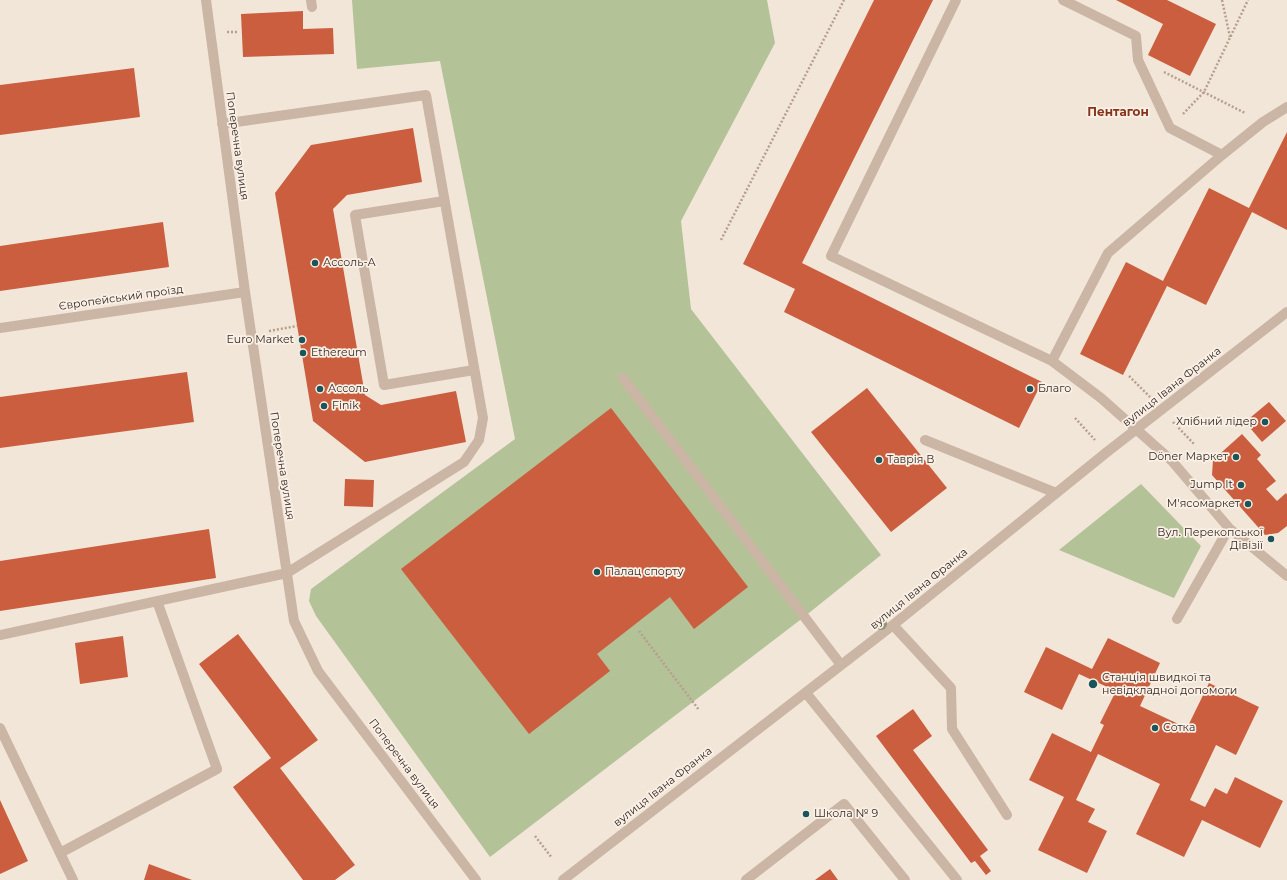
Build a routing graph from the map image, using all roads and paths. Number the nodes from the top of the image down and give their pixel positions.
1 (206, 0) edge
2 (844, 0) edge
3 (956, 0) edge
4 (1063, 0) edge
5 (1222, 0) edge
6 (1248, 0) edge
7 (1230, 37) junction
8 (1138, 60) junction
9 (1204, 92) junction
10 (1287, 107) edge
11 (1263, 122) junction
12 (222, 124) junction
13 (1170, 128) junction
14 (1222, 155) junction
15 (444, 201) junction
16 (721, 240) dead end
17 (244, 292) junction
18 (1287, 312) edge
19 (297, 326) dead end
20 (0, 328) edge
21 (251, 334) junction
22 (1052, 361) junction
23 (474, 370) junction
24 (1129, 376) dead end
25 (623, 378) dead end
26 (1150, 398) dead end
27 (1075, 418) dead end
28 (1171, 420) dead end
29 (1136, 430) junction
30 (926, 440) dead end
31 (1096, 440) dead end
32 (1194, 444) dead end
33 (1056, 492) junction
34 (1229, 528) junction
35 (286, 573) junction
36 (1287, 575) edge
37 (157, 601) junction
38 (1177, 619) dead end
39 (893, 625) junction
40 (640, 631) dead end
41 (0, 635) edge
42 (841, 665) junction
43 (806, 693) junction
44 (699, 710) dead end
45 (0, 728) edge
46 (1007, 815) dead end
47 (535, 836) dead end
48 (60, 853) junction
49 (552, 858) dead end
50 (566, 879) edge
51 (73, 880) edge
52 (476, 880) edge
53 (746, 880) edge
54 (905, 880) edge
55 (957, 880) edge

1 - 12 street, Поперечна вулиця
2 - 16 path
3 - 22 street
4 - 8 street
5 - 7 path
6 - 7 path
7 - 9 path
8 - 9 path
8 - 13 street
9 - 11 path
9 - 13 path
10 - 11 street
11 - 14 street
12 - 15 street
12 - 17 street, Поперечна вулиця
13 - 14 street
14 - 22 street
15 - 23 street
15 - 23 street
17 - 20 street, Європейський проїзд
17 - 21 street, Поперечна вулиця
18 - 29 street, вулиця Івана Франка
19 - 21 path
21 - 35 street, Поперечна вулиця
22 - 29 street
23 - 35 street
24 - 26 path
25 - 42 street
27 - 31 path
28 - 32 path
29 - 33 street, вулиця Івана Франка
29 - 34 street
30 - 33 street
33 - 39 street, вулиця Івана Франка
34 - 36 street
34 - 38 street
35 - 37 street
35 - 52 street, Поперечна вулиця
37 - 41 street
37 - 48 street
39 - 42 street, вулиця Івана Франка
39 - 46 street
40 - 44 path
42 - 43 street, вулиця Івана Франка
43 - 50 street, вулиця Івана Франка
43 - 55 street
45 - 48 street
47 - 49 path
48 - 51 street
53 - 54 street

